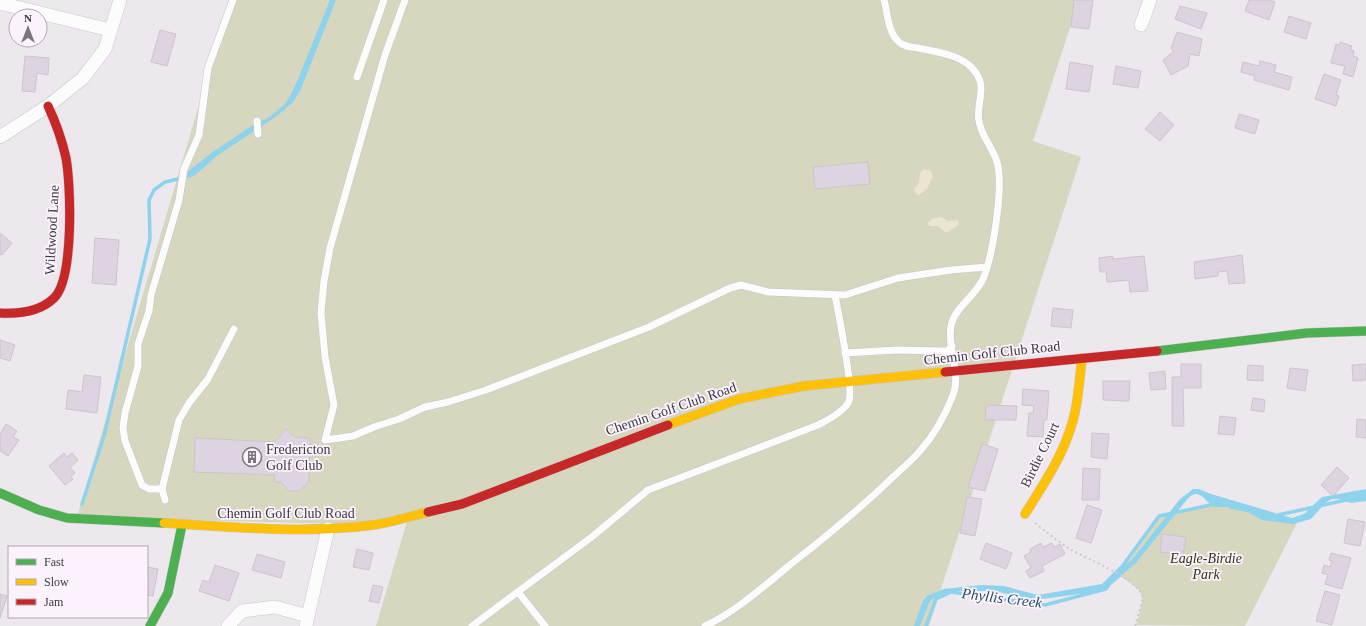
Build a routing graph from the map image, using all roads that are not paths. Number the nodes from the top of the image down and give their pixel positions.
1 (120, 0) edge
2 (233, 0) edge
3 (384, 0) edge
4 (405, 0) edge
5 (884, 0) edge
6 (1150, 0) edge
7 (0, 3) edge
8 (1141, 25) dead end
9 (110, 30) junction
10 (358, 77) dead end
11 (48, 106) junction
12 (257, 121) dead end
13 (258, 134) dead end
14 (0, 137) edge
15 (987, 267) junction
16 (835, 294) junction
17 (0, 313) edge
18 (234, 329) dead end
19 (1366, 331) edge
20 (952, 346) junction
21 (845, 353) junction
22 (1082, 358) junction
23 (955, 372) junction
24 (848, 381) junction
25 (162, 489) junction
26 (0, 493) edge
27 (164, 500) dead end
28 (1025, 514) road end
29 (182, 526) junction
30 (328, 529) junction
31 (518, 592) junction
32 (307, 621) edge
33 (150, 626) edge
34 (228, 626) edge
35 (472, 626) edge
36 (545, 626) edge
37 (705, 626) edge

1 - 9 street
2 - 25 lane
3 - 10 lane
4 - 16 lane
5 - 15 lane
6 - 8 street
7 - 9 street
9 - 11 street
11 - 14 street
11 - 17 street, Wildwood Lane
12 - 13 lane
15 - 16 lane
15 - 20 lane
16 - 21 lane
18 - 25 lane
19 - 22 street, Chemin Golf Club Road
20 - 21 lane
20 - 23 lane
21 - 24 lane
22 - 23 street, Chemin Golf Club Road
22 - 28 street, Birdie Court
23 - 24 street, Chemin Golf Club Road
23 - 37 lane
24 - 30 street, Chemin Golf Club Road
24 - 31 lane
25 - 27 lane
26 - 29 street, Chemin Golf Club Road
29 - 30 street, Chemin Golf Club Road
29 - 33 street
30 - 32 street
31 - 35 lane
31 - 36 lane
32 - 34 street

